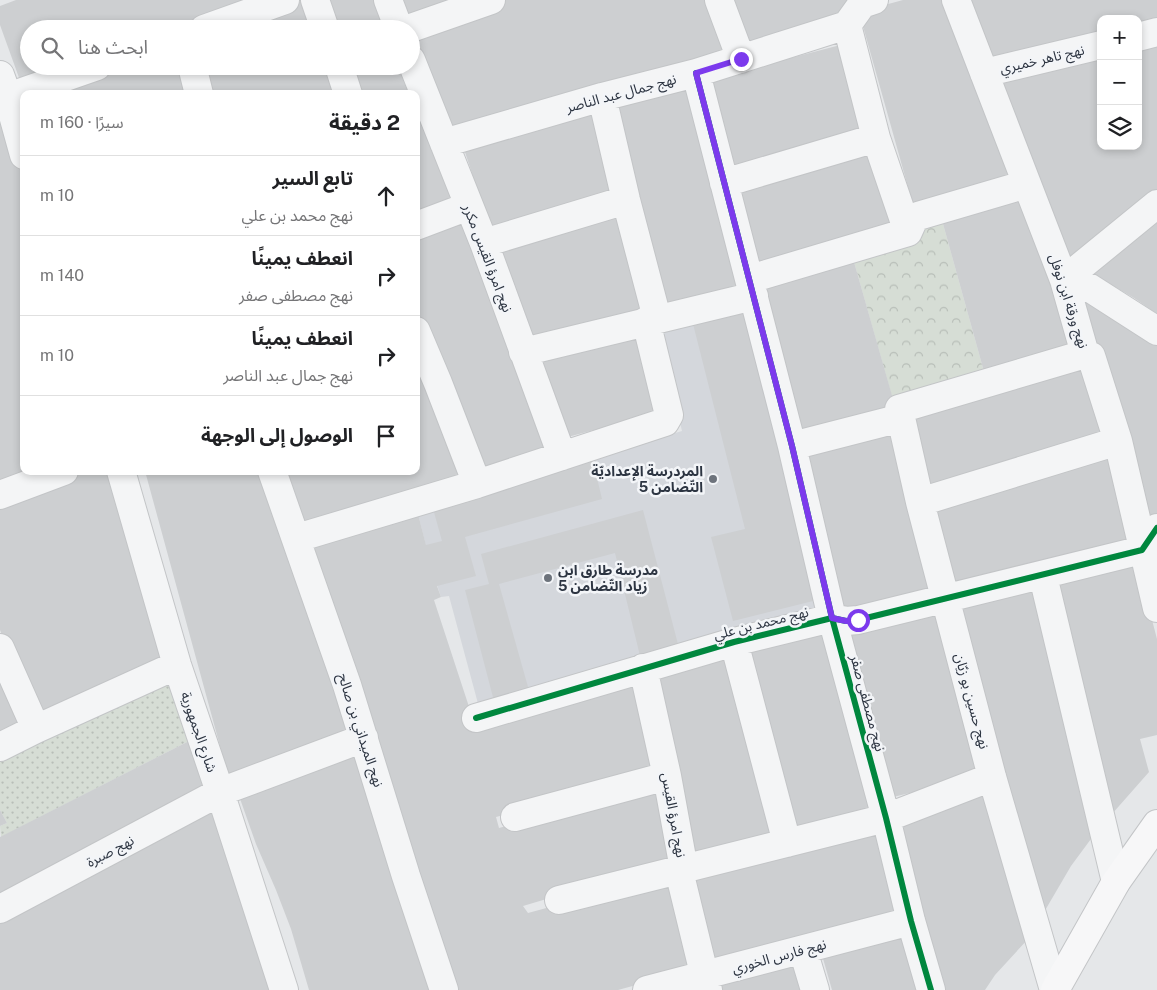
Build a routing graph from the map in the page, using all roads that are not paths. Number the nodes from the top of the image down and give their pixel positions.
1 (285, 0) edge
2 (315, 0) edge
3 (388, 0) edge
4 (491, 0) edge
5 (719, 0) edge
6 (956, 0) edge
7 (861, 7) edge
8 (229, 20) edge
9 (322, 20) edge
10 (396, 20) edge
11 (420, 25) edge
12 (1157, 32) edge
13 (1142, 35) edge
14 (1097, 46) edge
15 (741, 59) junction
16 (696, 73) junction
17 (984, 73) junction
18 (55, 75) edge
19 (194, 75) edge
20 (342, 75) edge
21 (417, 75) edge
22 (4, 86) edge
23 (198, 90) edge
24 (347, 90) edge
25 (602, 97) junction
26 (876, 138) junction
27 (20, 141) edge
28 (444, 143) junction
29 (724, 183) junction
30 (1027, 184) junction
31 (626, 200) junction
32 (1157, 204) edge
33 (469, 206) junction
34 (420, 224) edge
35 (908, 232) junction
36 (484, 243) junction
37 (1066, 278) junction
38 (752, 288) junction
39 (652, 320) junction
40 (1157, 331) edge
41 (420, 341) edge
42 (523, 352) junction
43 (1085, 354) junction
44 (900, 413) junction
45 (1118, 441) junction
46 (792, 446) junction
47 (562, 456) junction
48 (53, 475) edge
49 (122, 475) edge
50 (273, 475) edge
51 (477, 484) junction
52 (0, 495) edge
53 (920, 502) junction
54 (1157, 528) edge
55 (297, 538) junction
56 (1142, 550) junction
57 (1043, 576) junction
58 (946, 600) junction
59 (1157, 608) edge
60 (832, 618) junction
61 (734, 642) junction
62 (0, 648) edge
63 (177, 665) junction
64 (644, 668) junction
65 (476, 718) dead end
66 (36, 729) junction
67 (364, 738) junction
68 (0, 747) edge
69 (667, 776) junction
70 (992, 777) junction
71 (220, 792) junction
72 (515, 818) dead end
73 (886, 818) junction
74 (1157, 824) edge
75 (787, 844) junction
76 (684, 869) junction
77 (1116, 882) junction
78 (559, 900) dead end
79 (0, 909) edge
80 (911, 922) junction
81 (803, 950) junction
82 (706, 983) edge
83 (284, 990) edge
84 (444, 990) edge
85 (647, 990) edge
86 (816, 990) edge
87 (931, 990) edge
88 (1054, 990) edge

1 - 8 street
2 - 9 street
3 - 10 street
4 - 11 street
5 - 15 street
6 - 17 street, نهج ورقة ابن نوفل
7 - 15 street, نهج جمال عبد الناصر
7 - 26 street
12 - 13 street
14 - 17 street, نهج تاهر خميري
15 - 16 street, نهج جمال عبد الناصر
16 - 25 street, نهج جمال عبد الناصر
16 - 29 street, نهج مصطفى صفر
17 - 30 street, نهج ورقة ابن نوفل
18 - 22 street
19 - 23 street
20 - 24 street
21 - 28 street, نهج امرؤ القيس مكرر
22 - 27 street
25 - 28 street, نهج جمال عبد الناصر
25 - 31 street
26 - 29 street
26 - 35 street
28 - 33 street, نهج امرؤ القيس مكرر
29 - 38 street, نهج مصطفى صفر
30 - 35 street
30 - 37 street, نهج ورقة ابن نوفل
31 - 36 street
31 - 39 street
32 - 37 street
33 - 34 street
33 - 36 street, نهج امرؤ القيس مكرر
35 - 38 street
36 - 42 street, نهج امرؤ القيس مكرر
37 - 40 street
37 - 43 street, نهج ورقة ابن نوفل
38 - 39 street
38 - 46 street, نهج مصطفى صفر
39 - 42 street
39 - 47 street
41 - 51 street
42 - 47 street, نهج امرؤ القيس مكرر
43 - 44 street
43 - 45 street, نهج ورقة ابن نوفل
44 - 46 street
44 - 53 street, نهج حسين بو زيّان
45 - 53 street
45 - 56 street, نهج ورقة ابن نوفل
46 - 60 street, نهج مصطفى صفر
47 - 51 street
48 - 52 street
49 - 63 street, شارع الجمهورية
50 - 55 street, نهج الميداني بن صالح
51 - 55 street
53 - 58 street, نهج حسين بو زيّان
54 - 56 street
55 - 67 street, نهج الميداني بن صالح
56 - 57 street, نهج محمد بن علي
56 - 59 street, نهج ورقة ابن نوفل
57 - 58 street, نهج محمد بن علي
57 - 77 street
58 - 60 street, نهج محمد بن علي
58 - 70 street, نهج حسين بو زيّان
60 - 61 street, نهج محمد بن علي
60 - 73 street, نهج مصطفى صفر
61 - 64 street, نهج محمد بن علي
61 - 75 street
62 - 66 street
63 - 66 street
63 - 71 street, شارع الجمهورية
64 - 65 street, نهج محمد بن علي
64 - 69 street, نهج امرؤ القيس
66 - 68 street
67 - 71 street, نهج صبرة
67 - 84 street, نهج الميداني بن صالح
69 - 72 street
69 - 76 street, نهج امرؤ القيس
70 - 73 street
70 - 88 street, نهج حسين بو زيّان
71 - 79 street, نهج صبرة
71 - 83 street, شارع الجمهورية
73 - 75 street
73 - 80 street, نهج مصطفى صفر
74 - 77 street
75 - 76 street
76 - 78 street
76 - 82 street, نهج امرؤ القيس
77 - 88 street
80 - 81 street, نهج فارس الخوري
80 - 87 street, نهج مصطفى صفر
81 - 82 street, نهج فارس الخوري
81 - 86 street
82 - 85 street, نهج فارس الخوري

